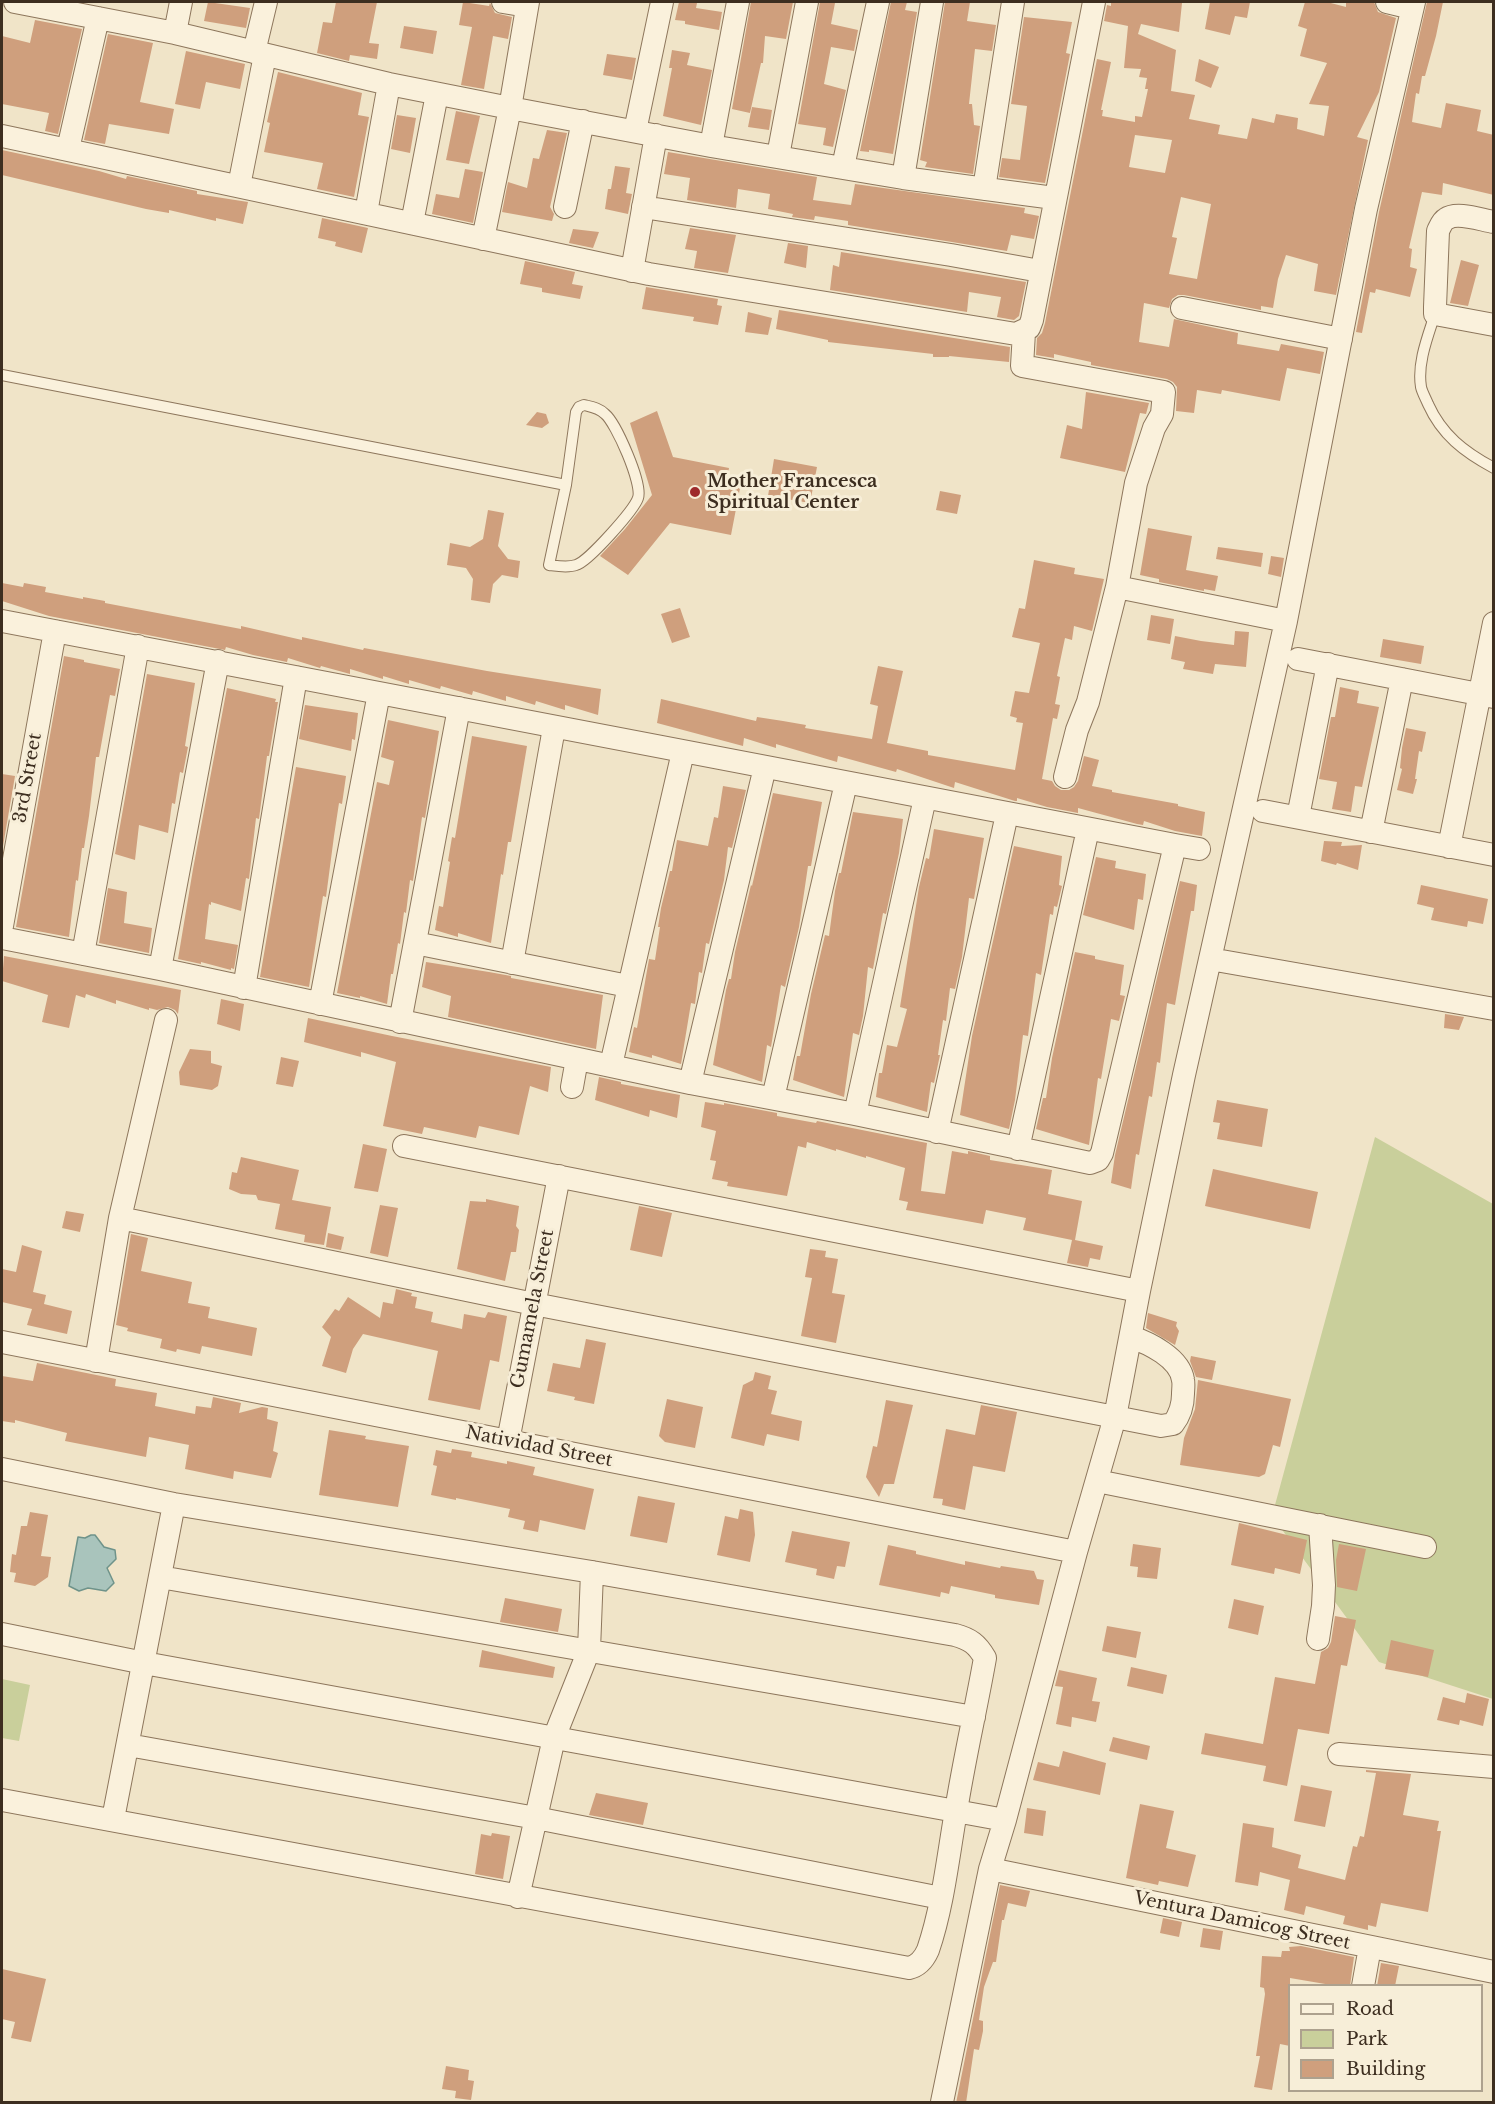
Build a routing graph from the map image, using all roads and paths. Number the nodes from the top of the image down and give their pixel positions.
1 (15, 2) edge
2 (181, 2) edge
3 (266, 2) edge
4 (503, 2) edge
5 (662, 2) edge
6 (738, 2) edge
7 (807, 2) edge
8 (878, 2) edge
9 (932, 2) edge
10 (1013, 2) edge
11 (1094, 2) edge
12 (1387, 2) edge
13 (527, 4) edge
14 (1413, 5) edge
15 (107, 13) edge
16 (175, 33) junction
17 (260, 53) junction
18 (389, 84) junction
19 (437, 94) junction
20 (510, 108) junction
21 (583, 121) junction
22 (646, 133) junction
23 (2, 136) edge
24 (711, 146) junction
25 (68, 149) junction
26 (778, 156) junction
27 (843, 167) junction
28 (903, 178) junction
29 (239, 186) junction
30 (984, 189) junction
31 (1054, 198) junction
32 (565, 207) dead end
33 (643, 207) junction
34 (366, 213) junction
35 (1494, 222) edge
36 (412, 223) junction
37 (483, 239) junction
38 (632, 271) junction
39 (1040, 271) junction
40 (1182, 308) dead end
41 (1435, 314) junction
42 (1494, 325) edge
43 (1024, 332) junction
44 (1341, 339) junction
45 (2, 375) edge
46 (1494, 468) edge
47 (566, 485) junction
48 (1118, 587) junction
49 (2, 621) edge
50 (1286, 621) junction
51 (1494, 623) edge
52 (55, 631) junction
53 (138, 646) junction
54 (1298, 658) dead end
55 (218, 661) junction
56 (1328, 664) junction
57 (297, 677) junction
58 (1402, 679) junction
59 (379, 693) junction
60 (1486, 696) edge
61 (459, 708) junction
62 (554, 728) junction
63 (683, 752) junction
64 (765, 767) junction
65 (1065, 777) dead end
66 (846, 783) junction
67 (925, 798) junction
68 (1263, 811) dead end
69 (1007, 814) junction
70 (1298, 818) junction
71 (1088, 829) junction
72 (1371, 832) junction
73 (1175, 845) junction
74 (1449, 847) junction
75 (1199, 849) dead end
76 (1494, 855) edge
77 (2, 926) edge
78 (2, 938) edge
79 (415, 943) junction
80 (83, 954) junction
81 (1210, 959) junction
82 (512, 963) junction
83 (160, 969) junction
84 (628, 986) junction
85 (244, 988) junction
86 (320, 1004) junction
87 (1494, 1009) edge
88 (166, 1020) dead end
89 (400, 1022) junction
90 (577, 1059) junction
91 (611, 1065) junction
92 (690, 1083) junction
93 (572, 1087) dead end
94 (774, 1098) junction
95 (855, 1114) junction
96 (937, 1132) junction
97 (404, 1146) dead end
98 (1018, 1149) junction
99 (559, 1176) junction
100 (120, 1218) junction
101 (1139, 1291) junction
102 (534, 1304) junction
103 (1131, 1336) junction
104 (2, 1342) edge
105 (96, 1361) junction
106 (1115, 1417) junction
107 (508, 1441) junction
108 (2, 1470) edge
109 (1097, 1481) junction
110 (174, 1504) junction
111 (1320, 1525) junction
112 (1425, 1547) dead end
113 (1076, 1552) junction
114 (592, 1572) junction
115 (160, 1577) junction
116 (2, 1634) edge
117 (1318, 1639) dead end
118 (589, 1650) junction
119 (144, 1663) junction
120 (974, 1717) junction
121 (554, 1738) junction
122 (128, 1745) junction
123 (1338, 1754) dead end
124 (1494, 1767) edge
125 (2, 1800) edge
126 (956, 1811) junction
127 (536, 1818) junction
128 (114, 1819) junction
129 (1005, 1820) junction
130 (990, 1869) junction
131 (518, 1897) junction
132 (941, 1898) junction
133 (1370, 1947) junction
134 (1494, 1972) edge
135 (1363, 1984) edge
136 (942, 2103) edge

1 - 15 street
2 - 16 street
3 - 17 street
4 - 13 street
5 - 22 street
6 - 24 street
7 - 26 street
8 - 27 street
9 - 28 street
10 - 30 street
11 - 31 street
12 - 14 street
13 - 20 street
14 - 44 street
15 - 16 street
15 - 25 street
16 - 17 street
17 - 18 street
17 - 29 street
18 - 19 street
18 - 34 street
19 - 20 street
19 - 36 street
20 - 21 street
20 - 37 street
21 - 22 street
21 - 32 street
22 - 24 street
22 - 33 street
23 - 25 street
24 - 26 street
25 - 29 street
26 - 27 street
27 - 28 street
28 - 30 street
29 - 34 street
30 - 31 street
31 - 39 street
33 - 38 street
33 - 39 street
34 - 36 street
35 - 41 street
36 - 37 street
37 - 38 street
38 - 43 street
39 - 43 street
40 - 44 street
41 - 42 street
41 - 46 lane
43 - 48 street
44 - 50 street
45 - 47 lane
47 - 47 lane
48 - 50 street
48 - 65 street
49 - 52 street
50 - 81 street
51 - 60 street
52 - 53 street
52 - 77 street, 3rd Street
53 - 55 street
53 - 80 street
54 - 56 street
55 - 57 street
55 - 83 street
56 - 58 street
56 - 70 street
57 - 59 street
57 - 85 street
58 - 60 street
58 - 72 street
59 - 61 street
59 - 86 street
60 - 74 street
61 - 62 street
61 - 79 street
62 - 63 street
62 - 82 street
63 - 64 street
63 - 84 street
64 - 66 street
64 - 92 street
66 - 67 street
66 - 94 street
67 - 69 street
67 - 95 street
68 - 70 street
69 - 71 street
69 - 96 street
70 - 72 street
71 - 73 street
71 - 98 street
72 - 74 street
73 - 75 street
73 - 98 street
74 - 76 street
78 - 80 street
79 - 82 street
79 - 89 street
80 - 83 street
81 - 87 street
81 - 101 street
82 - 84 street
83 - 85 street
84 - 91 street
85 - 86 street
86 - 89 street
88 - 100 street
89 - 90 street
90 - 91 street
90 - 93 street
91 - 92 street
92 - 94 street
94 - 95 street
95 - 96 street
96 - 98 street
97 - 99 street
99 - 101 street
99 - 102 street, Gumamela Street
100 - 102 street
100 - 105 street
101 - 103 street
102 - 106 street
102 - 107 street, Gumamela Street
103 - 106 street
103 - 106 street
104 - 105 street, Natividad Street
105 - 107 street, Natividad Street
106 - 109 street
107 - 113 street, Natividad Street
108 - 110 street
109 - 111 street
109 - 113 street
110 - 114 street
110 - 115 street
111 - 112 street
111 - 117 street
113 - 129 street
114 - 118 street
114 - 120 street
115 - 118 street
115 - 119 street
116 - 119 street
118 - 120 street
118 - 121 street
119 - 121 street
119 - 122 street
120 - 126 street
121 - 126 street
121 - 127 street
122 - 127 street
122 - 128 street
123 - 124 street
125 - 128 street
126 - 129 street
126 - 132 street
127 - 131 street
127 - 132 street
128 - 131 street
129 - 130 street
130 - 133 street, Ventura Damicog Street
130 - 136 street
131 - 132 street
133 - 134 street, Ventura Damicog Street
133 - 135 street

